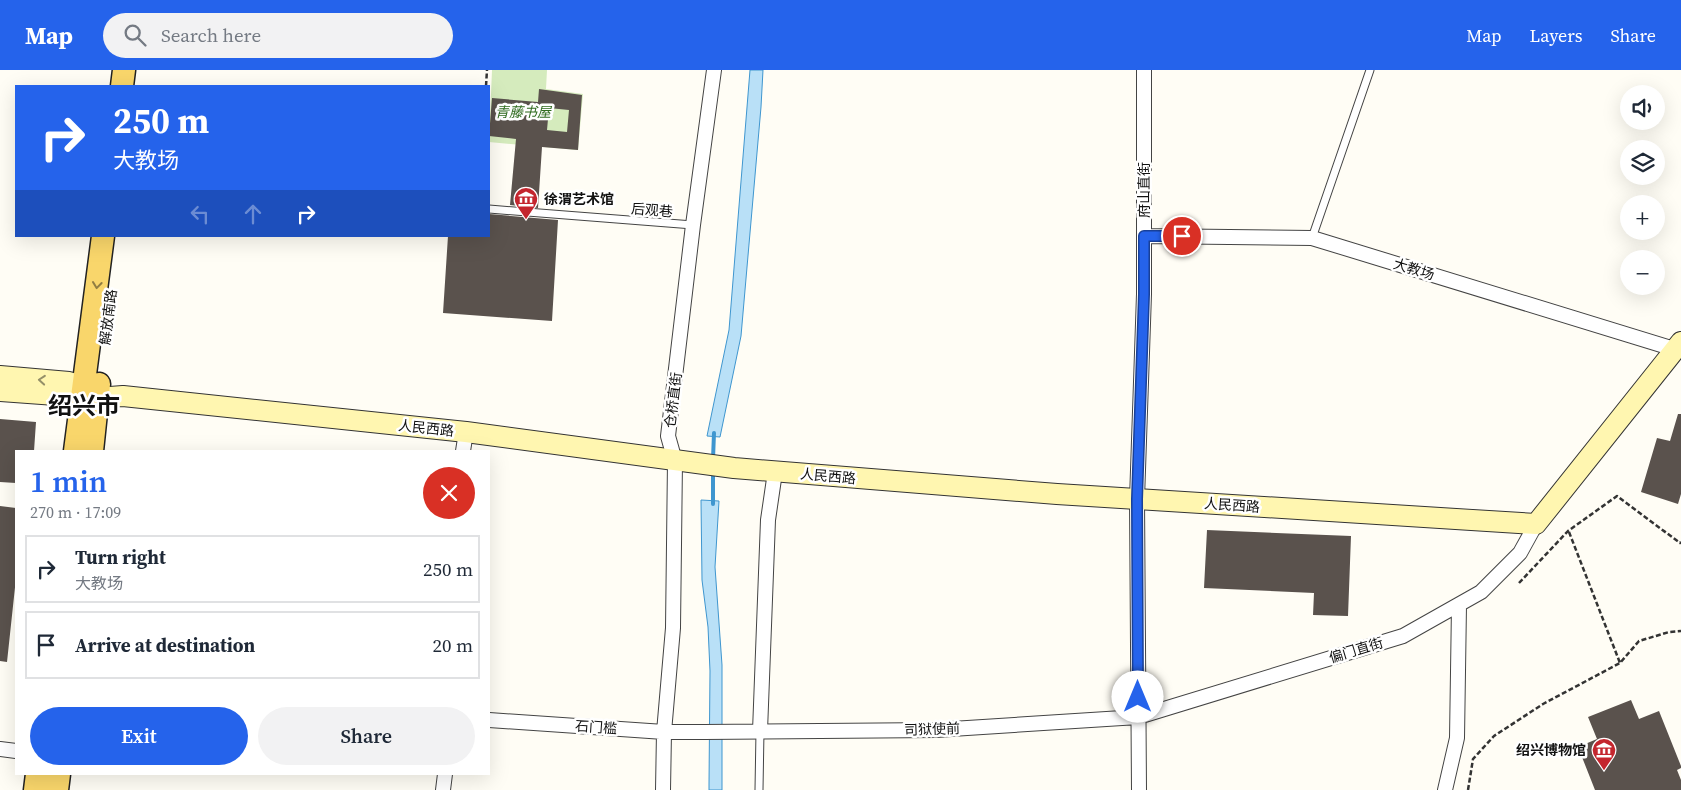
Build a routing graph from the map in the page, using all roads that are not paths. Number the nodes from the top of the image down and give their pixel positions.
1 (124, 70) edge
2 (138, 70) edge
3 (714, 70) edge
4 (1144, 70) edge
5 (1370, 70) edge
6 (122, 85) edge
7 (136, 85) edge
8 (490, 209) edge
9 (693, 226) junction
10 (1144, 236) junction
11 (103, 237) edge
12 (118, 237) edge
13 (1312, 238) junction
14 (1679, 347) edge
15 (0, 376) edge
16 (0, 391) edge
17 (90, 391) junction
18 (465, 442) edge
19 (75, 450) edge
20 (92, 450) edge
21 (675, 461) junction
22 (775, 472) junction
23 (1137, 499) junction
24 (1536, 524) junction
25 (1459, 605) junction
26 (1138, 717) junction
27 (490, 720) edge
28 (760, 731) junction
29 (664, 732) junction
30 (704, 732) joint
31 (0, 749) edge
32 (15, 751) edge
33 (37, 775) edge
34 (59, 775) edge
35 (445, 775) edge
36 (35, 790) edge
37 (57, 790) edge
38 (443, 790) edge
39 (663, 790) edge
40 (759, 790) edge
41 (1139, 790) edge
42 (1445, 790) edge

1 - 6 main road
2 - 7 main road
3 - 9 street, 仓桥直街
4 - 10 street, 府山直街
5 - 13 lane
8 - 9 lane, 后观巷
9 - 21 street, 仓桥直街
10 - 13 street, 大教场
10 - 23 street, 府山直街
11 -> 17 main road, 解放南路
12 - 17 main road, 解放南路
13 - 14 street, 大教场
14 - 24 main road
17 -> 15 main road
16 - 17 main road
17 - 18 main road, 人民西路
17 - 19 main road
17 - 20 main road
18 - 21 main road, 人民西路
21 - 22 main road, 人民西路
21 - 29 street, 仓桥直街
22 - 23 main road, 人民西路
22 - 28 street
23 - 24 main road, 人民西路
23 - 26 street, 府山直街
24 - 25 street, 偏门直街
25 - 26 street, 偏门直街
25 - 42 street
26 - 28 street, 司狱使前
26 - 41 street, 府山直街
27 - 29 street, 石门槛
28 - 30 street, 司狱使前
28 - 40 lane
29 - 30 street, 石门槛
29 - 39 street, 仓桥直街
31 - 32 street
33 - 36 main road
34 - 37 main road
35 - 38 street

